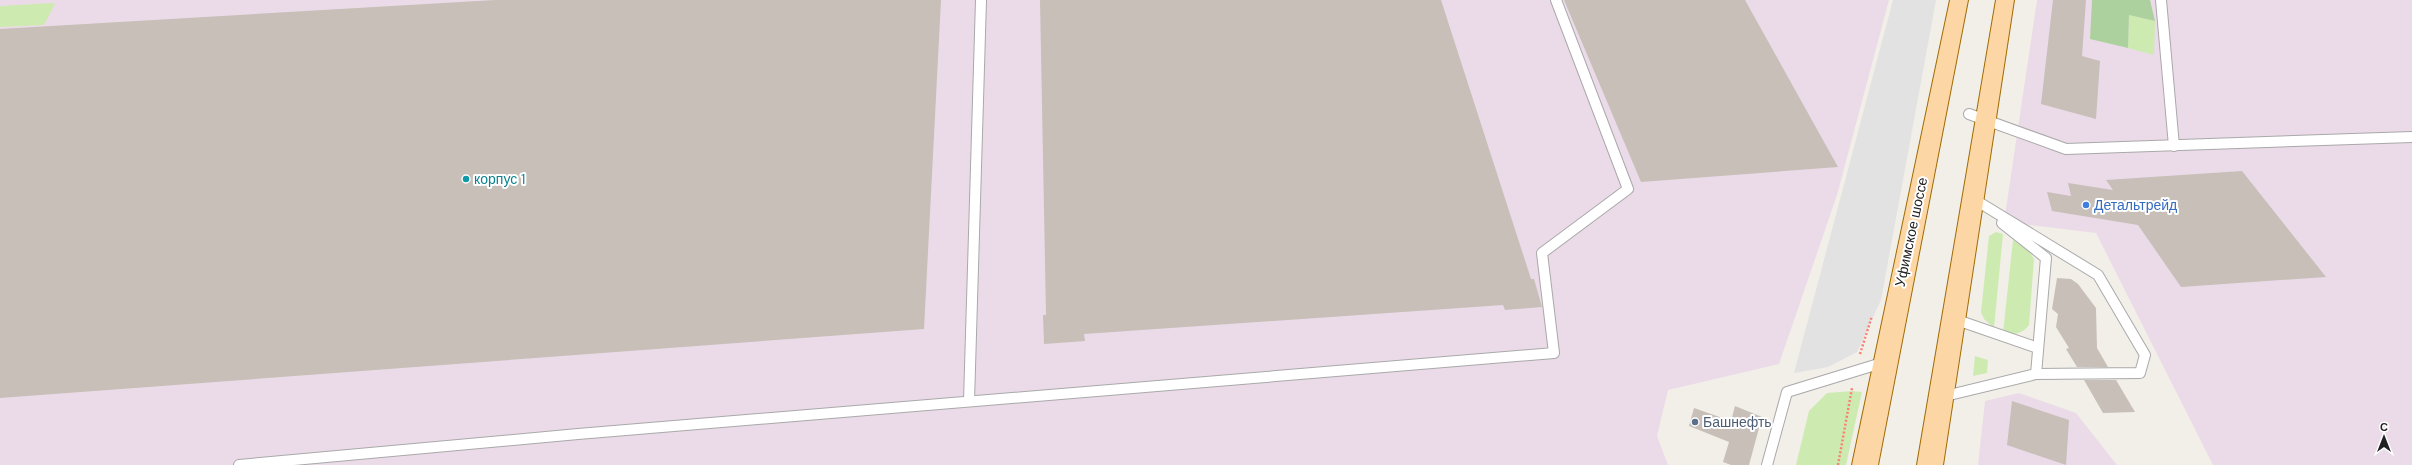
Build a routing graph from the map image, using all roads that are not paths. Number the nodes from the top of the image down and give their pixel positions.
1 (981, 0) edge
2 (1556, 0) edge
3 (1959, 0) edge
4 (2005, 0) edge
5 (2161, 0) edge
6 (1977, 117) junction
7 (2412, 138) edge
8 (2174, 146) junction
9 (1972, 198) junction
10 (1954, 319) junction
11 (2038, 348) junction
12 (1885, 362) junction
13 (2036, 374) junction
14 (1941, 397) junction
15 (970, 401) junction
16 (239, 465) edge
17 (1767, 465) edge
18 (1865, 465) edge
19 (1930, 465) edge

1 - 15 lane
2 - 15 lane
3 - 12 main road, Уфимское шоссе
4 - 6 main road
5 - 8 lane
6 - 8 lane
6 - 9 main road
7 - 8 lane
9 - 10 main road
9 - 11 lane
9 - 13 lane
10 - 11 lane
10 - 14 main road
11 - 13 lane
12 - 17 lane
12 - 18 main road, Уфимское шоссе
13 - 14 lane
14 - 19 main road
15 - 16 lane

